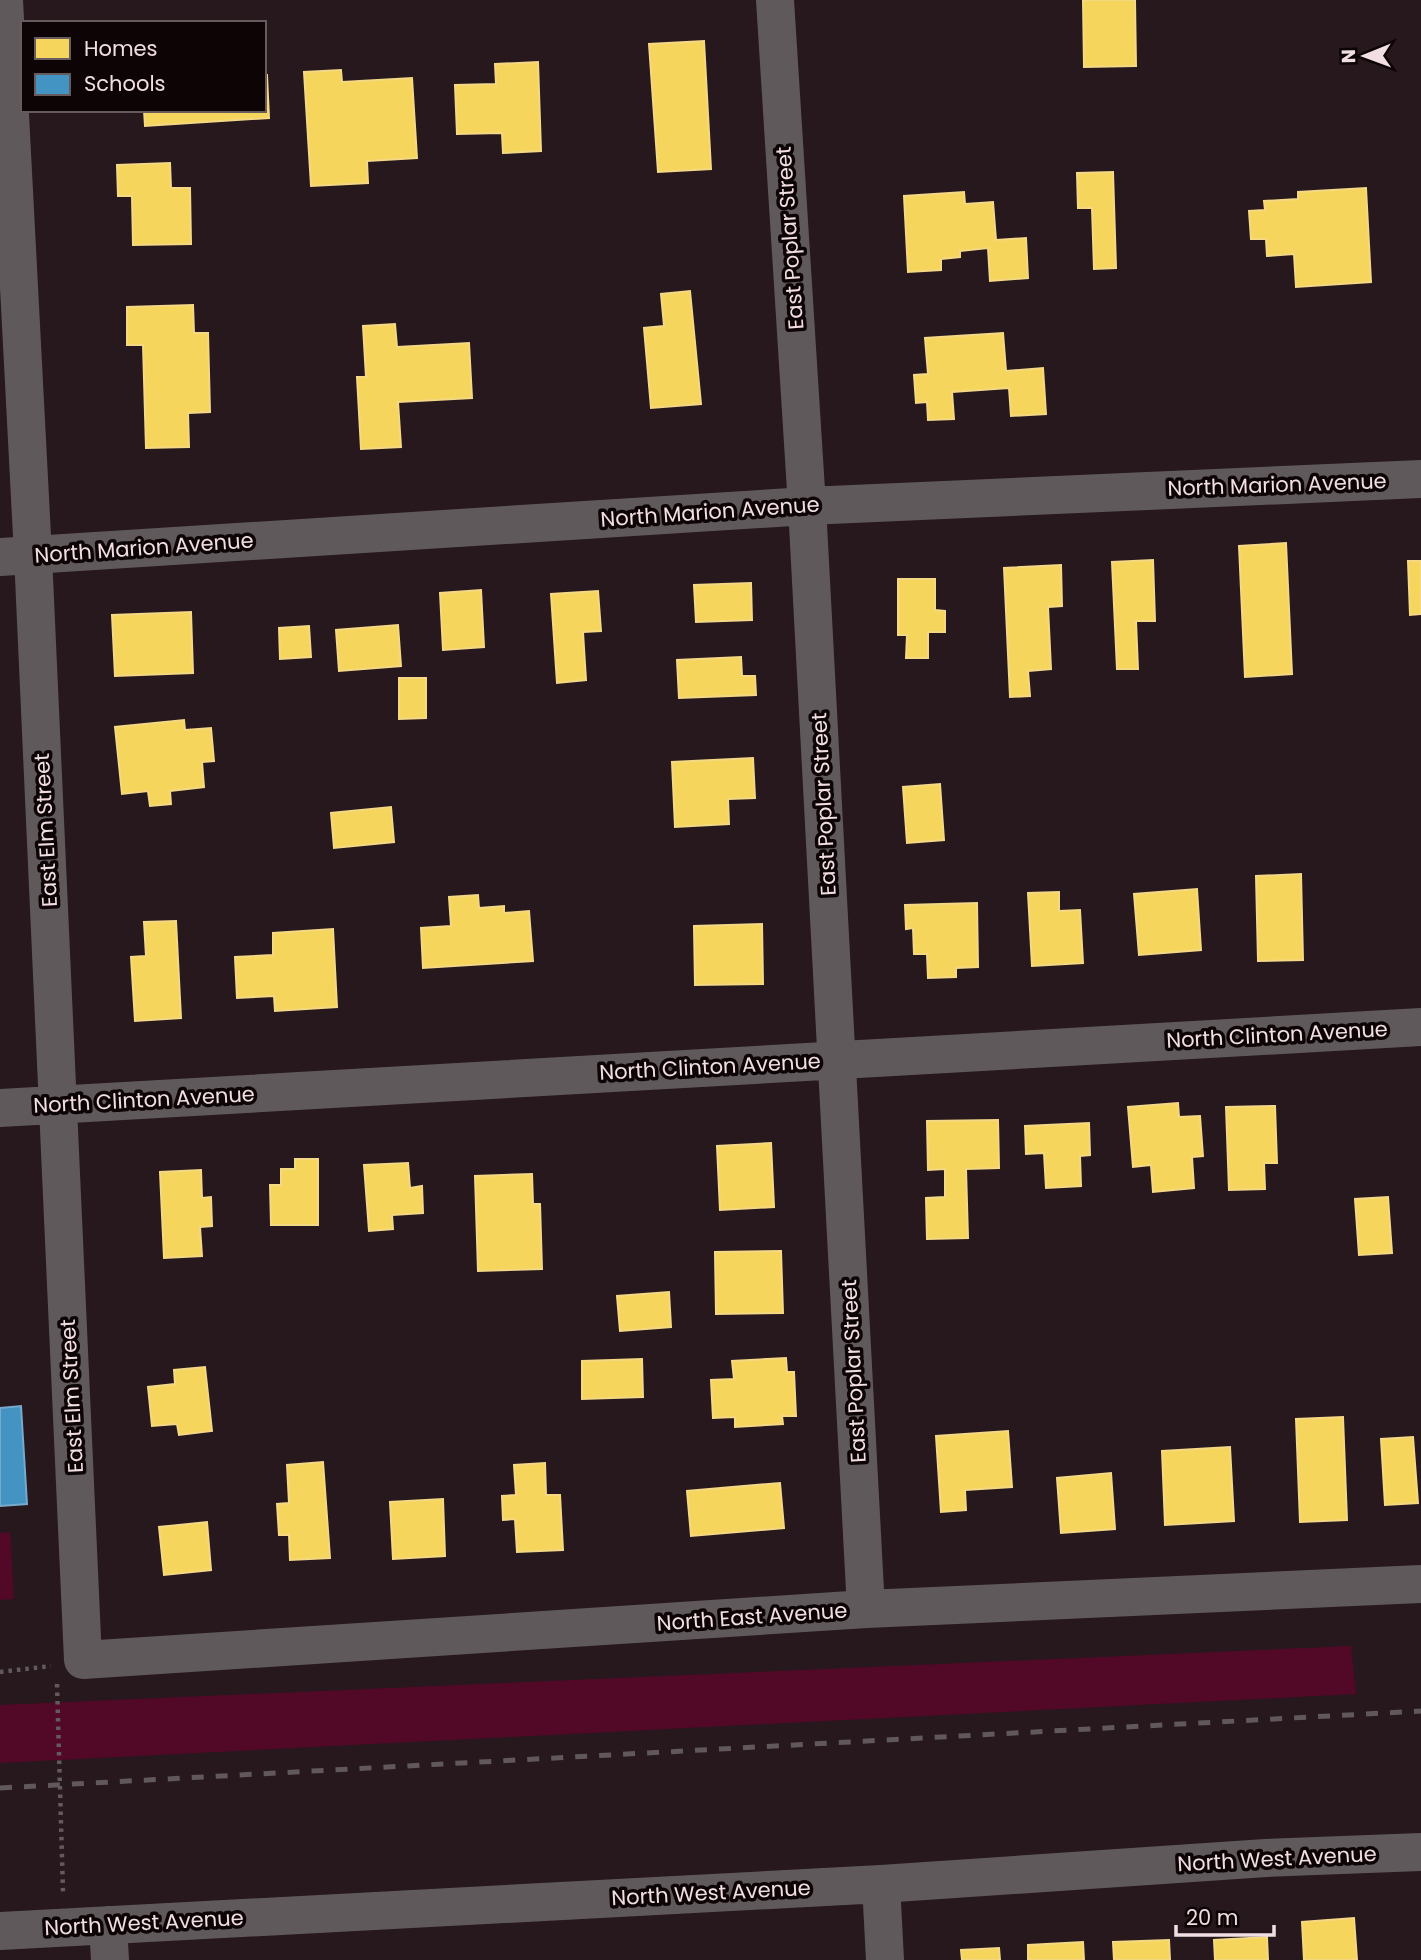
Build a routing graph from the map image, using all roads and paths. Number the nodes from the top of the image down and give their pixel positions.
1 (2, 0) edge
2 (775, 0) edge
3 (1421, 479) edge
4 (807, 506) junction
5 (17, 556) edge
6 (1421, 1027) edge
7 (838, 1059) junction
8 (58, 1105) junction
9 (0, 1108) edge
10 (1421, 1584) edge
11 (866, 1609) junction
12 (83, 1660) junction
13 (1421, 1852) edge
14 (881, 1884) junction
15 (63, 1927) junction
16 (0, 1931) edge
17 (109, 1942) edge
18 (885, 1960) edge

1 - 5 street, East Elm Street
2 - 4 street, East Poplar Street
3 - 4 street, North Marion Avenue
4 - 5 street, North Marion Avenue
4 - 7 street, East Poplar Street
5 - 8 street, East Elm Street
6 - 7 street, North Clinton Avenue
7 - 8 street, North Clinton Avenue
7 - 11 street, East Poplar Street
8 - 9 street, North Clinton Avenue
8 - 12 street, East Elm Street
10 - 11 street, North East Avenue
11 - 12 street, North East Avenue
12 - 15 path
13 - 14 street, North West Avenue
14 - 17 street, North West Avenue
14 - 18 street
15 - 16 street, North West Avenue
15 - 17 street, North West Avenue

